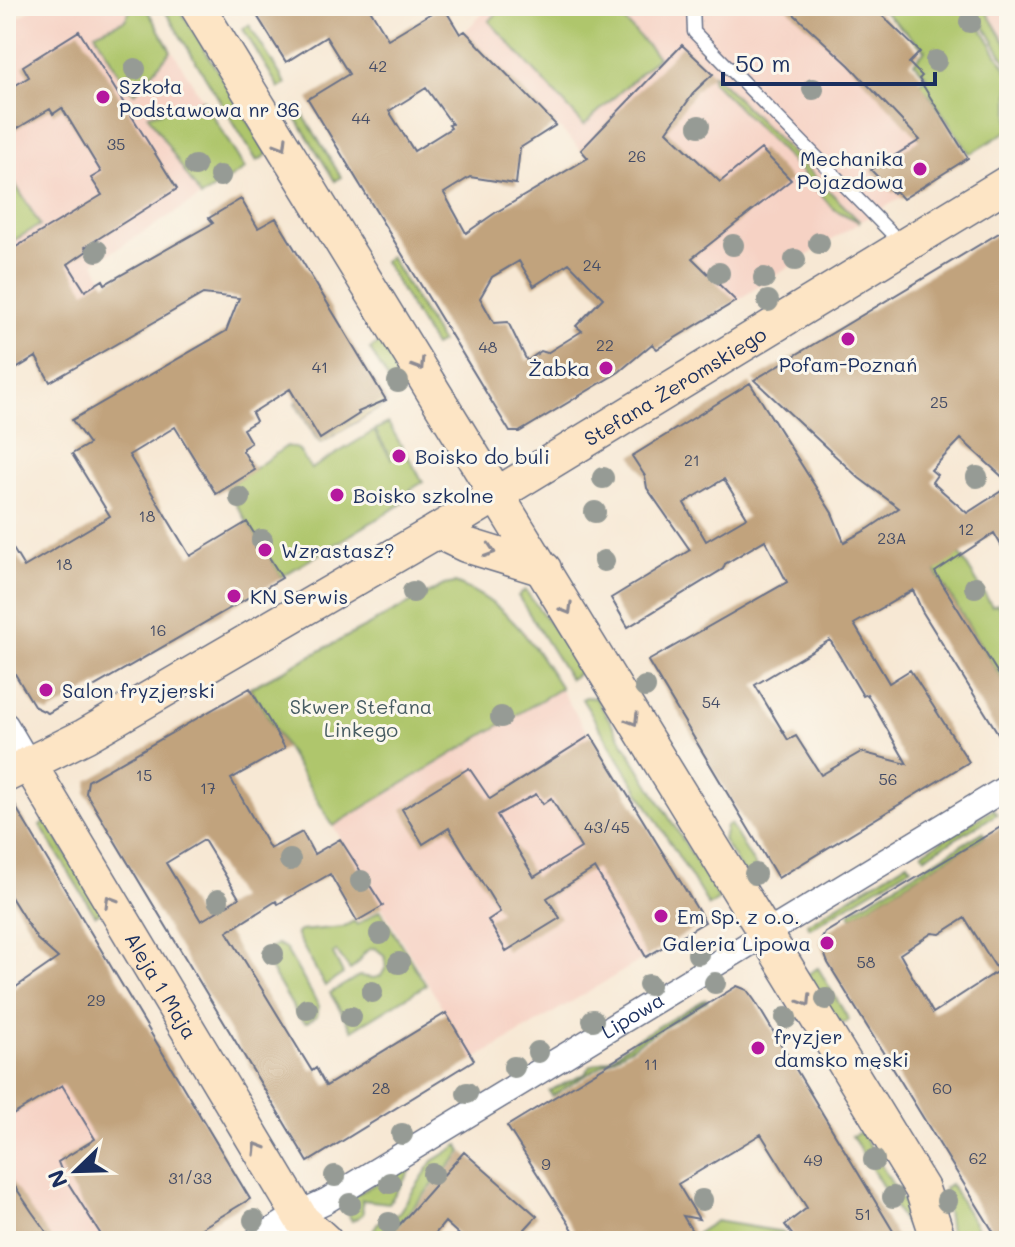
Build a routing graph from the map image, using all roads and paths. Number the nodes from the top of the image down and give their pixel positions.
1 (197, 6) edge
2 (693, 6) edge
3 (1009, 182) edge
4 (904, 246) junction
5 (498, 495) junction
6 (437, 531) junction
7 (544, 569) junction
8 (6, 725) edge
9 (17, 770) edge
10 (1009, 786) edge
11 (765, 935) junction
12 (298, 1214) junction
13 (255, 1241) edge
14 (325, 1241) edge
15 (939, 1241) edge

1 -> 5 street
2 - 4 lane
3 - 4 street, Stefana Żeromskiego
4 - 5 street, Stefana Żeromskiego
5 - 6 street, Stefana Żeromskiego
5 - 7 street
6 -> 7 street
6 - 9 street, Stefana Żeromskiego
7 -> 11 street
8 - 9 street, Aleja 1 Maja
12 -> 9 street, Aleja 1 Maja
10 - 11 street, Lipowa
11 - 12 street, Lipowa
11 -> 15 street
12 - 13 street, Lipowa
12 - 14 street, Aleja 1 Maja

